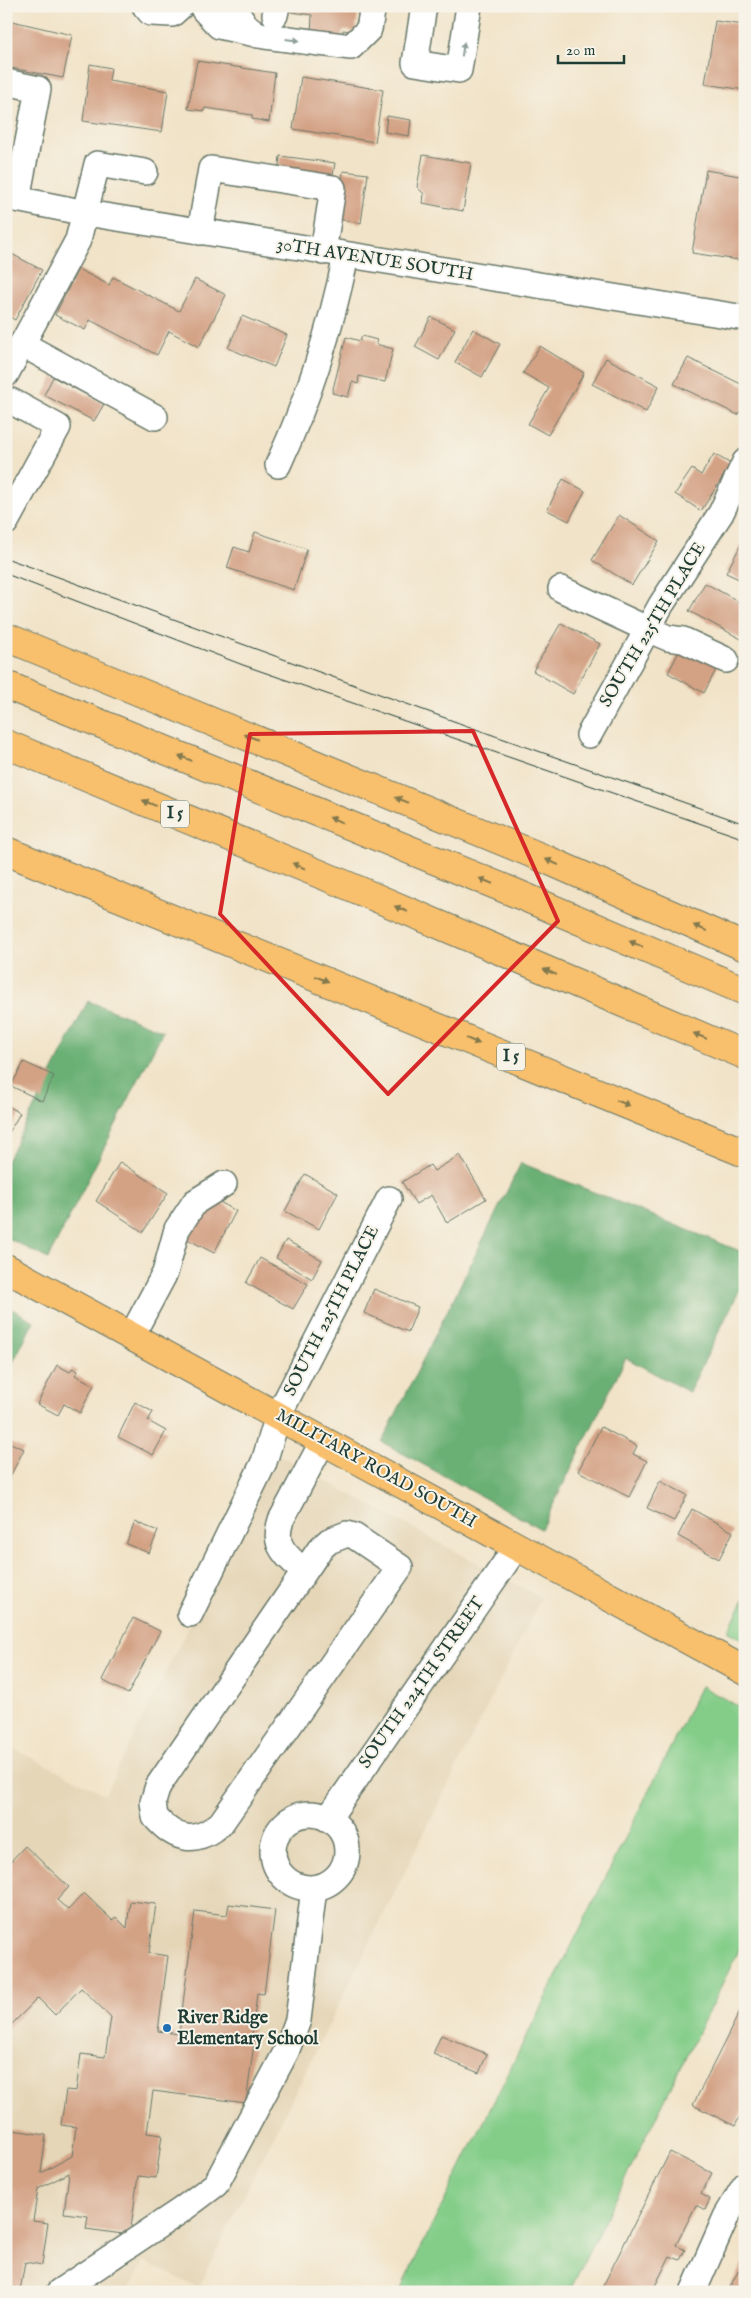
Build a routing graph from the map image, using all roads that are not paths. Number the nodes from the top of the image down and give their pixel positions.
1 (145, 6) edge
2 (181, 6) edge
3 (204, 6) edge
4 (232, 6) edge
5 (374, 6) edge
6 (424, 6) edge
7 (470, 6) edge
8 (258, 35) junction
9 (6, 82) edge
10 (145, 172) dead end
11 (12, 198) edge
12 (86, 213) junction
13 (200, 232) junction
14 (334, 254) junction
15 (745, 318) edge
16 (22, 344) junction
17 (8, 384) edge
18 (155, 417) dead end
19 (745, 462) edge
20 (278, 465) dead end
21 (6, 522) edge
22 (561, 589) dead end
23 (647, 629) junction
24 (6, 637) edge
25 (726, 660) dead end
26 (6, 685) edge
27 (589, 735) dead end
28 (6, 744) edge
29 (6, 851) edge
30 (6, 872) edge
31 (745, 948) edge
32 (277, 961) junction
33 (745, 991) edge
34 (745, 1055) edge
35 (745, 1153) edge
36 (224, 1184) dead end
37 (390, 1199) dead end
38 (6, 1268) edge
39 (132, 1336) junction
40 (278, 1416) junction
41 (323, 1441) junction
42 (517, 1546) junction
43 (304, 1572) junction
44 (190, 1614) dead end
45 (745, 1671) edge
46 (328, 1819) junction
47 (314, 1888) junction
48 (745, 2185) edge
49 (696, 2286) edge
50 (59, 2292) edge

1 - 2 street
3 - 8 street
4 - 8 street
8 -> 5 street
6 -> 7 street
9 - 11 street
10 - 12 street
11 - 12 street, 30TH AVENUE SOUTH
12 - 13 street, 30TH AVENUE SOUTH
12 - 16 street
13 - 14 street, 30TH AVENUE SOUTH
13 - 14 street
14 - 15 street, 30TH AVENUE SOUTH
14 - 20 street
16 - 17 street
16 - 18 street
17 - 21 street
19 - 23 street, SOUTH 225TH PLACE
22 - 23 street
23 - 25 street
23 - 27 street, SOUTH 225TH PLACE
31 -> 24 main road
33 -> 26 main road
34 -> 28 main road, I 5
29 - 32 main road, I 5
30 - 32 main road
32 -> 35 main road, I 5
36 - 39 street
37 - 40 street, SOUTH 225TH PLACE
38 - 39 main road, MILITARY ROAD SOUTH
39 - 40 main road, MILITARY ROAD SOUTH
40 - 41 main road, MILITARY ROAD SOUTH
40 - 44 street, SOUTH 225TH PLACE
41 - 42 main road, MILITARY ROAD SOUTH
41 - 43 street
42 - 45 main road, MILITARY ROAD SOUTH
42 - 46 street, SOUTH 224TH STREET
43 - 43 street
46 - 47 street
46 - 47 street
47 - 50 street
48 - 49 street

